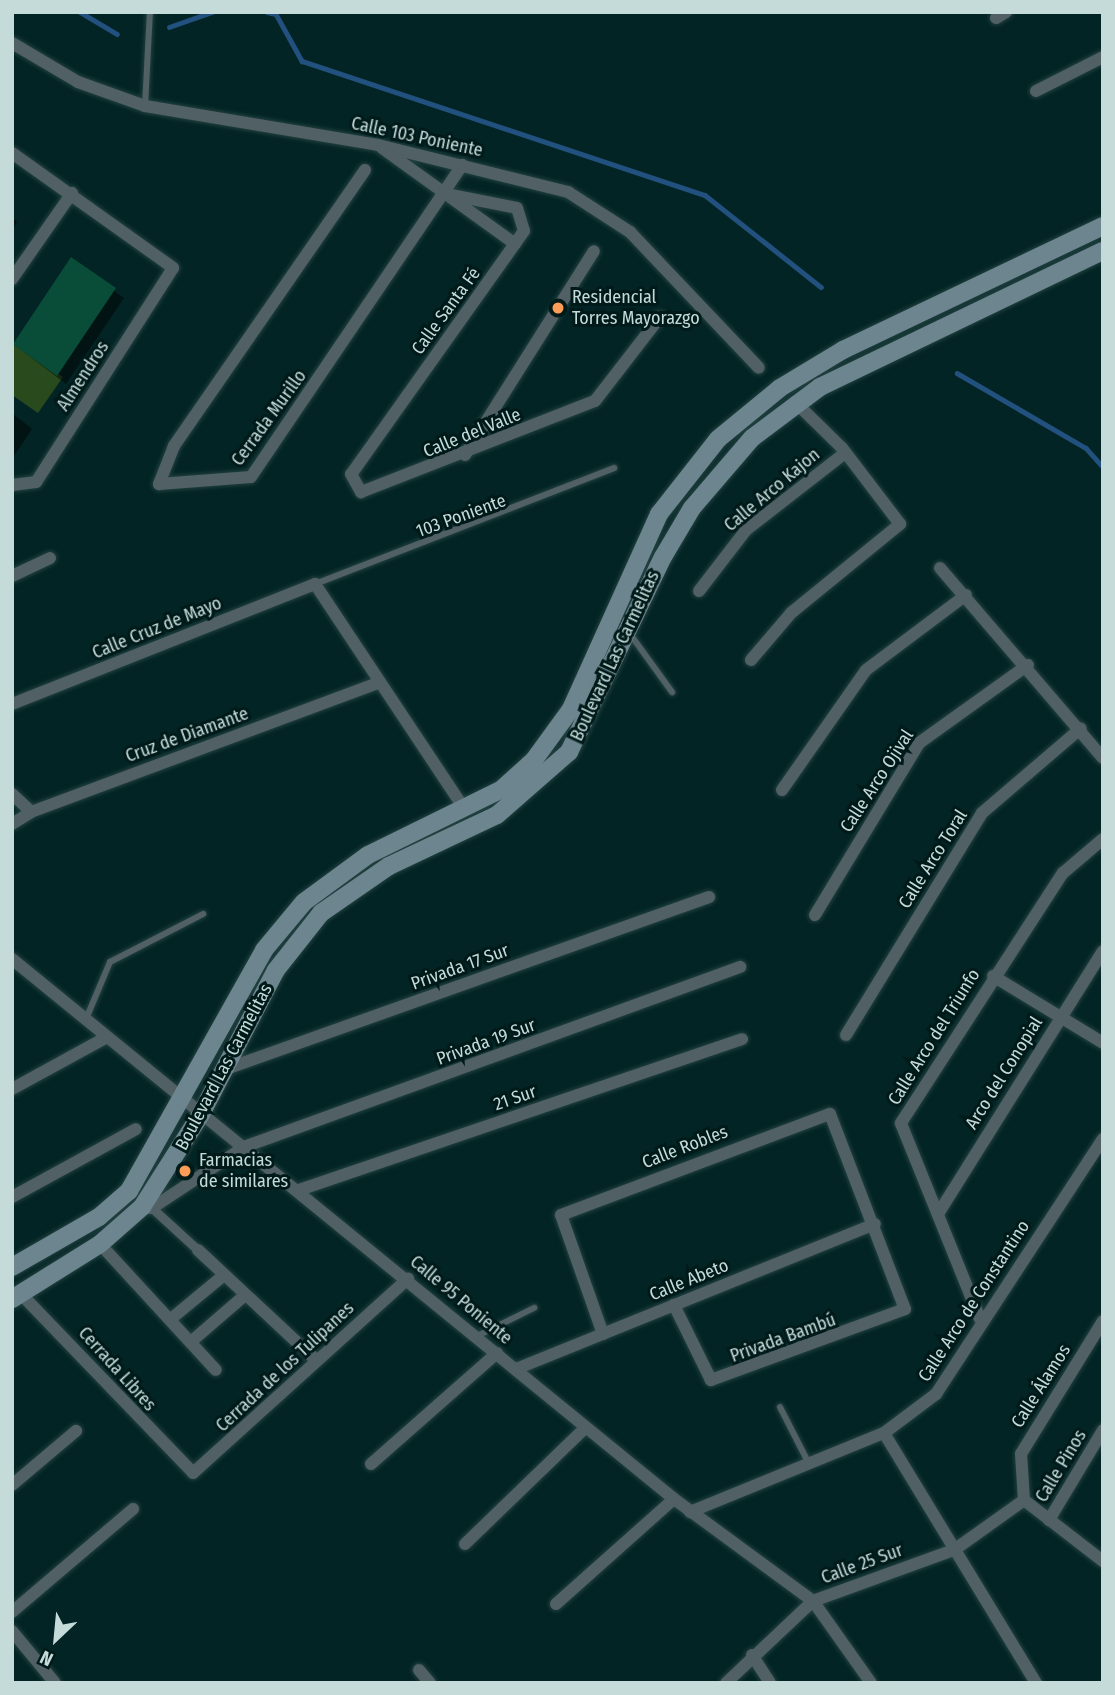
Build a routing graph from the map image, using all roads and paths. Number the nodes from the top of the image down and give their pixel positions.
1 (150, 12) edge
2 (12, 43) edge
3 (1103, 57) edge
4 (1035, 91) dead end
5 (145, 106) junction
6 (378, 145) junction
7 (12, 153) edge
8 (462, 165) junction
9 (365, 170) dead end
10 (72, 194) junction
11 (446, 194) junction
12 (1103, 226) edge
13 (515, 244) junction
14 (594, 251) dead end
15 (1103, 251) edge
16 (12, 279) edge
17 (660, 317) dead end
18 (759, 368) dead end
19 (795, 402) junction
20 (845, 453) junction
21 (465, 456) junction
22 (614, 468) dead end
23 (12, 485) edge
24 (361, 492) joint
25 (50, 558) dead end
26 (940, 568) dead end
27 (12, 576) edge
28 (315, 584) junction
29 (699, 591) dead end
30 (966, 596) junction
31 (627, 629) junction
32 (751, 660) dead end
33 (1028, 665) junction
34 (377, 682) junction
35 (671, 692) dead end
36 (12, 704) edge
37 (1081, 728) junction
38 (1103, 758) edge
39 (502, 789) junction
40 (782, 790) dead end
41 (12, 794) edge
42 (515, 803) junction
43 (465, 810) junction
44 (31, 812) junction
45 (12, 824) edge
46 (1103, 839) edge
47 (709, 897) dead end
48 (203, 914) dead end
49 (815, 915) dead end
50 (1103, 951) edge
51 (12, 959) edge
52 (740, 967) dead end
53 (993, 976) junction
54 (1059, 1016) junction
55 (86, 1019) junction
56 (846, 1035) dead end
57 (107, 1037) junction
58 (742, 1039) dead end
59 (1103, 1042) edge
60 (223, 1070) junction
61 (12, 1089) edge
62 (185, 1101) junction
63 (201, 1114) junction
64 (136, 1129) dead end
65 (1103, 1139) edge
66 (244, 1147) junction
67 (299, 1190) junction
68 (12, 1197) edge
69 (147, 1208) junction
70 (938, 1214) junction
71 (875, 1224) junction
72 (100, 1244) junction
73 (198, 1250) joint
74 (12, 1267) edge
75 (224, 1275) junction
76 (408, 1279) junction
77 (244, 1296) junction
78 (17, 1297) edge
79 (674, 1306) junction
80 (534, 1308) dead end
81 (172, 1318) junction
82 (981, 1319) junction
83 (1103, 1321) edge
84 (603, 1334) junction
85 (477, 1336) junction
86 (193, 1340) junction
87 (497, 1353) junction
88 (314, 1358) junction
89 (516, 1368) junction
90 (216, 1370) dead end
91 (780, 1406) dead end
92 (586, 1427) junction
93 (1103, 1430) edge
94 (76, 1431) dead end
95 (884, 1433) junction
96 (371, 1464) dead end
97 (809, 1465) junction
98 (184, 1471) joint
99 (12, 1485) edge
100 (674, 1499) junction
101 (1024, 1500) junction
102 (133, 1509) dead end
103 (690, 1512) junction
104 (1049, 1520) junction
105 (465, 1544) dead end
106 (954, 1550) junction
107 (1103, 1562) edge
108 (813, 1601) junction
109 (556, 1604) dead end
110 (12, 1612) edge
111 (12, 1631) edge
112 (17, 1647) edge
113 (752, 1655) junction
114 (419, 1670) dead end
115 (55, 1683) edge
116 (430, 1683) edge
117 (726, 1683) edge
118 (770, 1683) edge
119 (871, 1683) edge
120 (1036, 1683) edge

1 - 5 lane
2 - 5 street, Calle 103 Poniente
3 - 4 street
5 - 6 street, Calle 103 Poniente
6 - 8 street, Calle 103 Poniente
6 - 11 street
7 - 10 street
8 - 11 street, Cerrada Murillo
8 - 18 street, Calle 103 Poniente
9 - 11 street, Cerrada Murillo
10 - 16 street
10 - 23 street, Almendros
11 - 13 street
11 - 13 street, Calle Santa Fé
12 - 39 main road, Boulevard Las Carmelitas
13 - 24 street, Calle Santa Fé
14 - 21 street
15 - 19 main road, Boulevard Las Carmelitas
17 - 21 street, Calle del Valle
19 - 20 street
19 - 31 main road, Boulevard Las Carmelitas
20 - 29 street, Calle Arco Kajon
20 - 32 street
21 - 24 street, Calle del Valle
22 - 28 lane, 103 Poniente
25 - 27 street
26 - 30 street
28 - 34 street
28 - 36 street, Calle Cruz de Mayo
30 - 33 street
30 - 40 street
31 - 35 lane
31 - 42 main road, Boulevard Las Carmelitas
33 - 37 street
33 - 49 street, Calle Arco Ojival
34 - 43 street
34 - 44 street, Cruz de Diamante
37 - 38 street
37 - 56 street, Calle Arco Toral
39 - 42 main road
39 - 43 main road, Boulevard Las Carmelitas
41 - 44 street
42 - 60 main road, Boulevard Las Carmelitas
43 - 62 main road, Boulevard Las Carmelitas
44 - 45 street, Cruz de Diamante
46 - 53 street, Calle Arco del Triunfo
47 - 60 street, Privada 17 Sur
48 - 55 lane
50 - 54 street, Arco del Conopial
51 - 55 street, Calle 95 Poniente
52 - 66 street, Privada 19 Sur
53 - 54 street
53 - 70 street, Calle Arco del Triunfo
54 - 59 street
54 - 70 street, Arco del Conopial
55 - 57 street, Calle 95 Poniente
57 - 61 street
57 - 62 street, Calle 95 Poniente
58 - 67 street, 21 Sur
60 - 63 main road, Boulevard Las Carmelitas
62 - 63 street, Calle 95 Poniente
62 - 74 main road, Boulevard Las Carmelitas
63 - 66 street, Calle 95 Poniente
63 - 69 main road, Boulevard Las Carmelitas
64 - 68 street
65 - 82 street, Calle Arco de Constantino
66 - 67 street, Calle 95 Poniente
66 - 69 street, Privada 19 Sur
67 - 76 street, Calle 95 Poniente
69 - 72 main road, Boulevard Las Carmelitas
69 - 73 street
70 - 82 street, Calle Arco del Triunfo
71 - 79 street, Calle Abeto
71 - 79 street, Privada Bambú
71 - 84 street, Calle Robles
72 - 78 main road, Boulevard Las Carmelitas
72 - 81 street
73 - 75 street
75 - 77 street
75 - 81 street
76 - 85 street, Calle 95 Poniente
76 - 88 street, Cerrada de los Tulipanes
77 - 86 street
77 - 88 street
78 - 98 street, Cerrada Libres
79 - 84 street, Calle Abeto
80 - 85 lane
81 - 86 street
82 - 95 street, Calle Arco de Constantino
83 - 101 street, Calle Álamos
84 - 89 street, Calle Abeto
85 - 87 street, Calle 95 Poniente
86 - 90 street
87 - 89 street, Calle 95 Poniente
87 - 96 street
88 - 98 street, Cerrada de los Tulipanes
89 - 92 street, Calle 95 Poniente
91 - 97 lane
92 - 100 street, Calle 95 Poniente
92 - 105 street
93 - 104 street, Calle Pinos
94 - 99 street
95 - 97 street, Calle Arco de Constantino
95 - 106 street
97 - 103 street, Calle Arco de Constantino
100 - 103 street, Calle 95 Poniente
100 - 109 street
101 - 104 street
101 - 106 street, Calle 25 Sur
102 - 110 street
103 - 108 street, Calle 95 Poniente
104 - 107 street
106 - 108 street, Calle 25 Sur
106 - 120 street
108 - 113 street, Calle 25 Sur
108 - 119 street, Calle 95 Poniente
111 - 112 street
112 - 115 street
113 - 117 street, Calle 25 Sur
113 - 118 street
114 - 116 street

